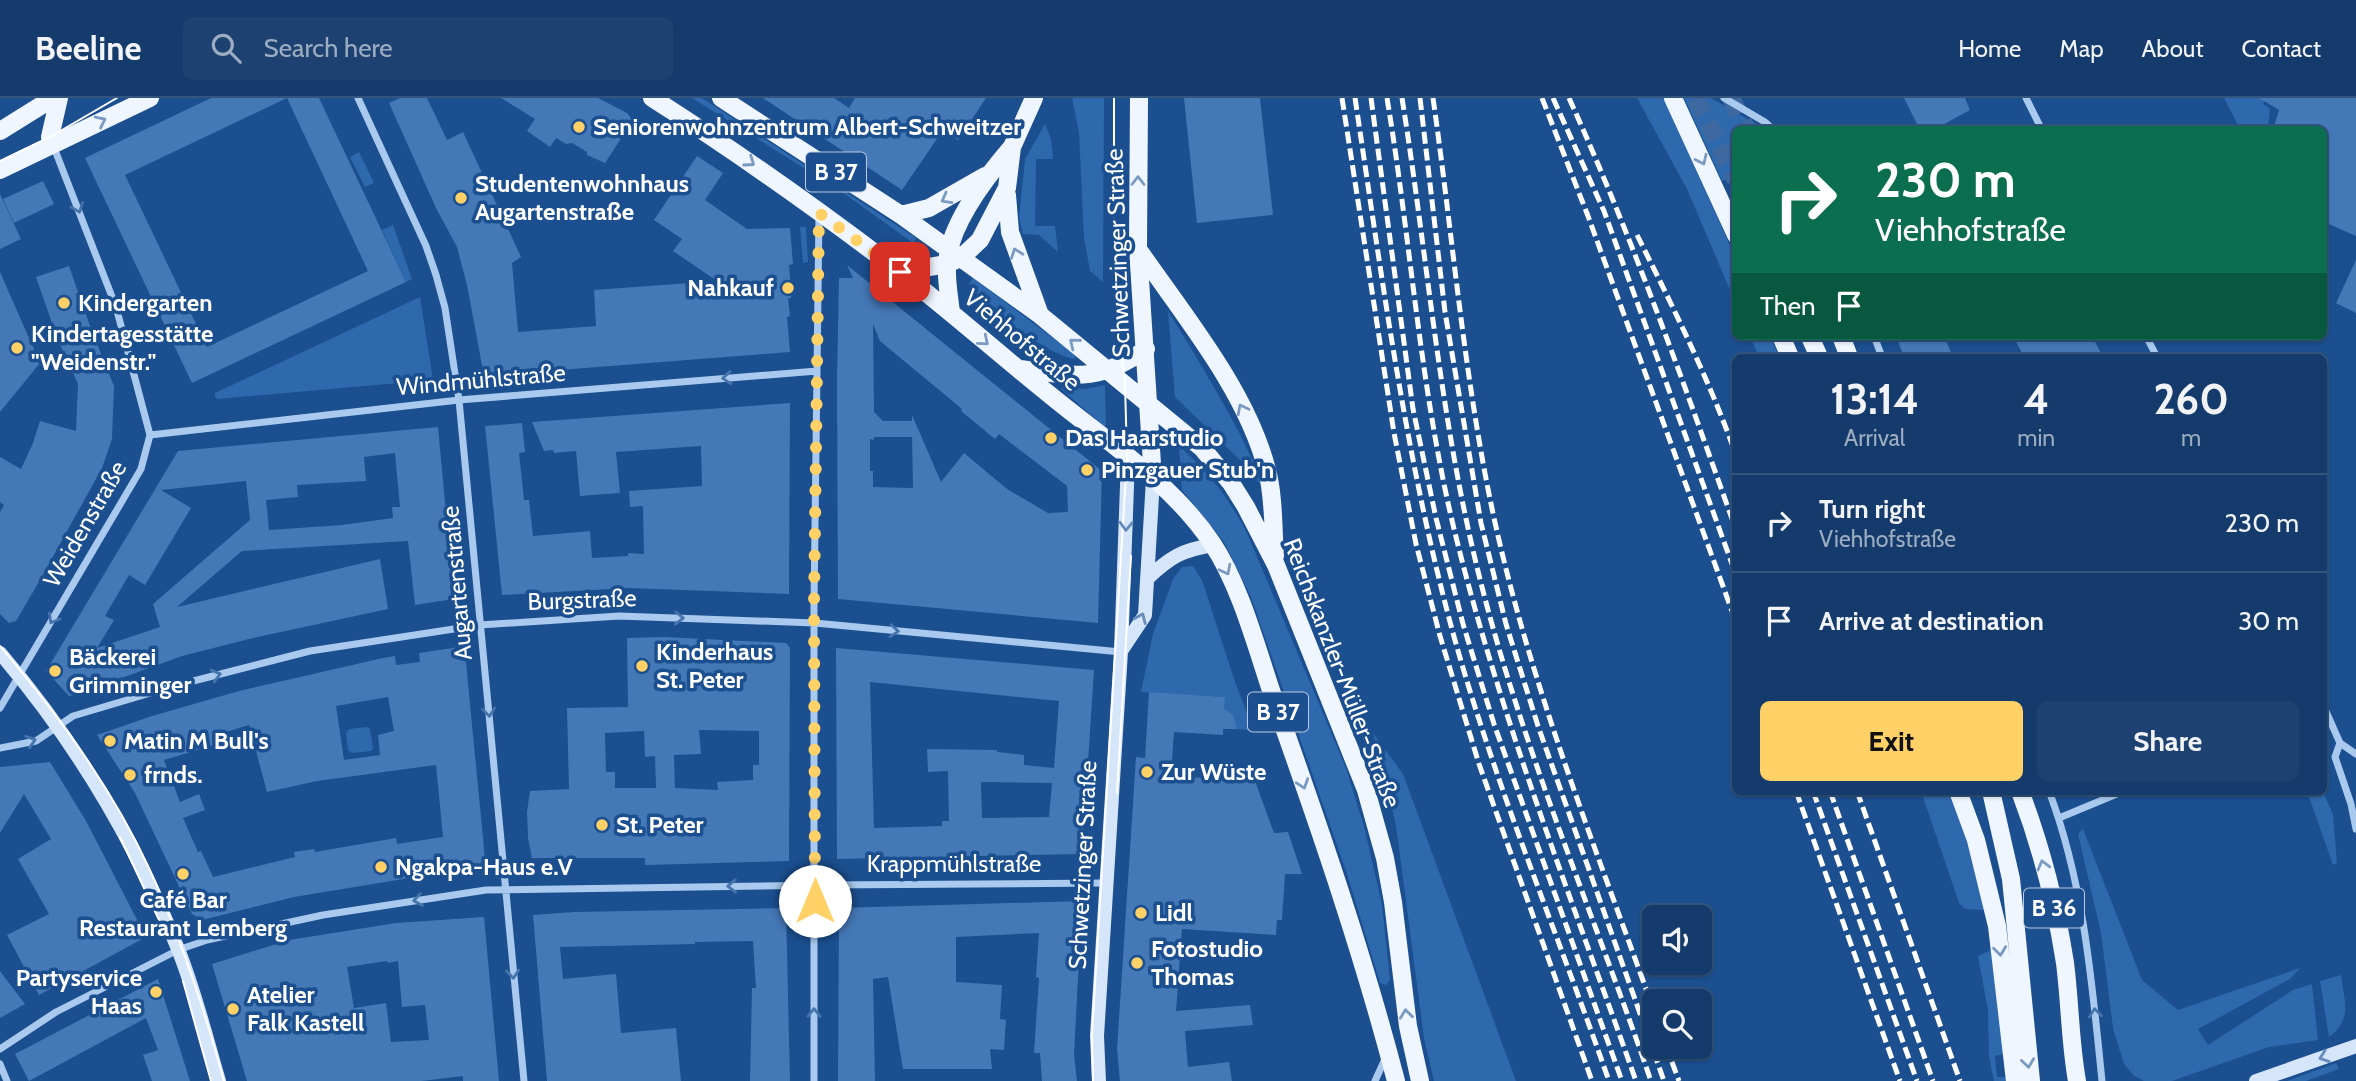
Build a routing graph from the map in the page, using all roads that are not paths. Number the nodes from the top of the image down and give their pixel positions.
1 (53, 98) edge
2 (59, 98) edge
3 (150, 98) edge
4 (358, 98) edge
5 (652, 98) edge
6 (721, 98) edge
7 (1034, 98) edge
8 (1139, 98) edge
9 (1674, 98) edge
10 (1724, 98) edge
11 (2026, 98) edge
12 (1770, 126) edge
13 (2040, 126) edge
14 (0, 131) edge
15 (52, 145) junction
16 (1012, 148) junction
17 (0, 170) edge
18 (988, 174) junction
19 (1007, 188) junction
20 (819, 213) junction
21 (901, 215) junction
22 (1732, 226) edge
23 (1138, 249) junction
24 (953, 256) junction
25 (900, 272) junction
26 (951, 312) junction
27 (1040, 315) junction
28 (1146, 349) junction
29 (1018, 369) junction
30 (817, 370) junction
31 (1108, 371) junction
32 (459, 400) junction
33 (1150, 406) junction
34 (150, 435) junction
35 (1128, 458) junction
36 (1153, 479) junction
37 (1213, 545) junction
38 (1276, 565) junction
39 (1147, 579) junction
40 (815, 623) junction
41 (480, 625) junction
42 (1121, 652) junction
43 (0, 653) edge
44 (20, 676) junction
45 (0, 708) edge
46 (2327, 714) edge
47 (58, 726) junction
48 (2340, 743) junction
49 (0, 748) edge
50 (2356, 754) edge
51 (1959, 795) edge
52 (1992, 795) edge
53 (2021, 795) edge
54 (2050, 795) edge
55 (2114, 795) edge
56 (2059, 818) junction
57 (2356, 829) edge
58 (1106, 883) junction
59 (814, 885) junction
60 (505, 890) junction
61 (178, 950) junction
62 (2356, 1046) edge
63 (0, 1049) edge
64 (1388, 1052) junction
65 (0, 1064) edge
66 (2078, 1079) edge
67 (7, 1081) edge
68 (219, 1081) edge
69 (524, 1081) edge
70 (814, 1081) edge
71 (1099, 1081) edge
72 (1376, 1081) edge
73 (1396, 1081) edge
74 (1420, 1081) edge
75 (2015, 1081) edge
76 (2031, 1081) edge
77 (2102, 1081) edge
78 (2256, 1081) edge

1 - 14 main road
2 - 15 main road
15 -> 3 main road
4 - 32 street, Augartenstraße
5 -> 20 main road, Viehhofstraße / B 37
6 - 21 main road, Viehhofstraße / B 37
7 - 16 main road
23 -> 8 main road, Schwetzinger Straße
9 -> 22 main road
10 - 12 street
11 - 13 street
15 - 17 main road
15 -> 34 street, Weidenstraße
16 - 18 main road
16 - 19 main road
18 -> 21 main road
18 - 24 main road
19 - 24 main road
27 -> 19 main road
20 - 25 main road, Viehhofstraße / B 37
20 - 30 street
21 - 24 main road, Viehhofstraße / B 37
23 - 28 main road, Schwetzinger Straße
38 -> 23 main road
24 - 25 main road
24 - 26 main road
24 - 27 main road, Viehhofstraße / B 37
25 - 26 main road, Viehhofstraße / B 37
26 -> 29 main road, Viehhofstraße / B 37
31 -> 27 main road, Viehhofstraße / B 37
28 - 31 main road
28 - 33 main road, Schwetzinger Straße
29 - 31 main road
29 - 35 main road, Viehhofstraße / B 37
30 -> 32 street, Windmühlstraße
30 - 40 street
31 - 33 main road, Viehhofstraße / B 37
32 - 34 street, Windmühlstraße
32 - 41 street, Augartenstraße
33 - 36 main road, Schwetzinger Straße
33 - 38 main road, Reichskanzler-Müller-Straße / B 37
34 -> 44 street, Weidenstraße
35 - 36 main road, Viehhofstraße / B 37
35 -> 42 street, Schwetzinger Straße
36 - 37 main road, B 37
36 - 39 street, Schwetzinger Straße
37 - 39 street
37 -> 64 main road, B 37
74 -> 38 main road, Reichskanzler-Müller-Straße / B 37
42 -> 39 street, Schwetzinger Straße
41 -> 40 street, Burgstraße
40 -> 42 street, Burgstraße
40 - 59 street
47 -> 41 street, Burgstraße
41 -> 60 street, Augartenstraße
42 - 58 street, Schwetzinger Straße
43 - 44 street
44 - 45 street, Weidenstraße
44 - 47 street
46 - 48 street
49 -> 47 street, Burgstraße
47 - 61 street
48 - 50 street
48 - 57 street
51 -> 75 main road
52 -> 76 main road, B 36
66 -> 53 main road, B 36
54 - 56 street
55 - 56 street
77 -> 56 street
58 - 59 street, Krappmühlstraße
58 - 71 street, Schwetzinger Straße
59 -> 60 street, Krappmühlstraße
70 -> 59 street
60 -> 61 street, Krappmühlstraße
60 -> 69 street, Augartenstraße
61 - 63 street, Krappmühlstraße
61 - 68 street
62 -> 78 street
64 - 72 street
64 - 73 main road, B 37
65 - 67 street

